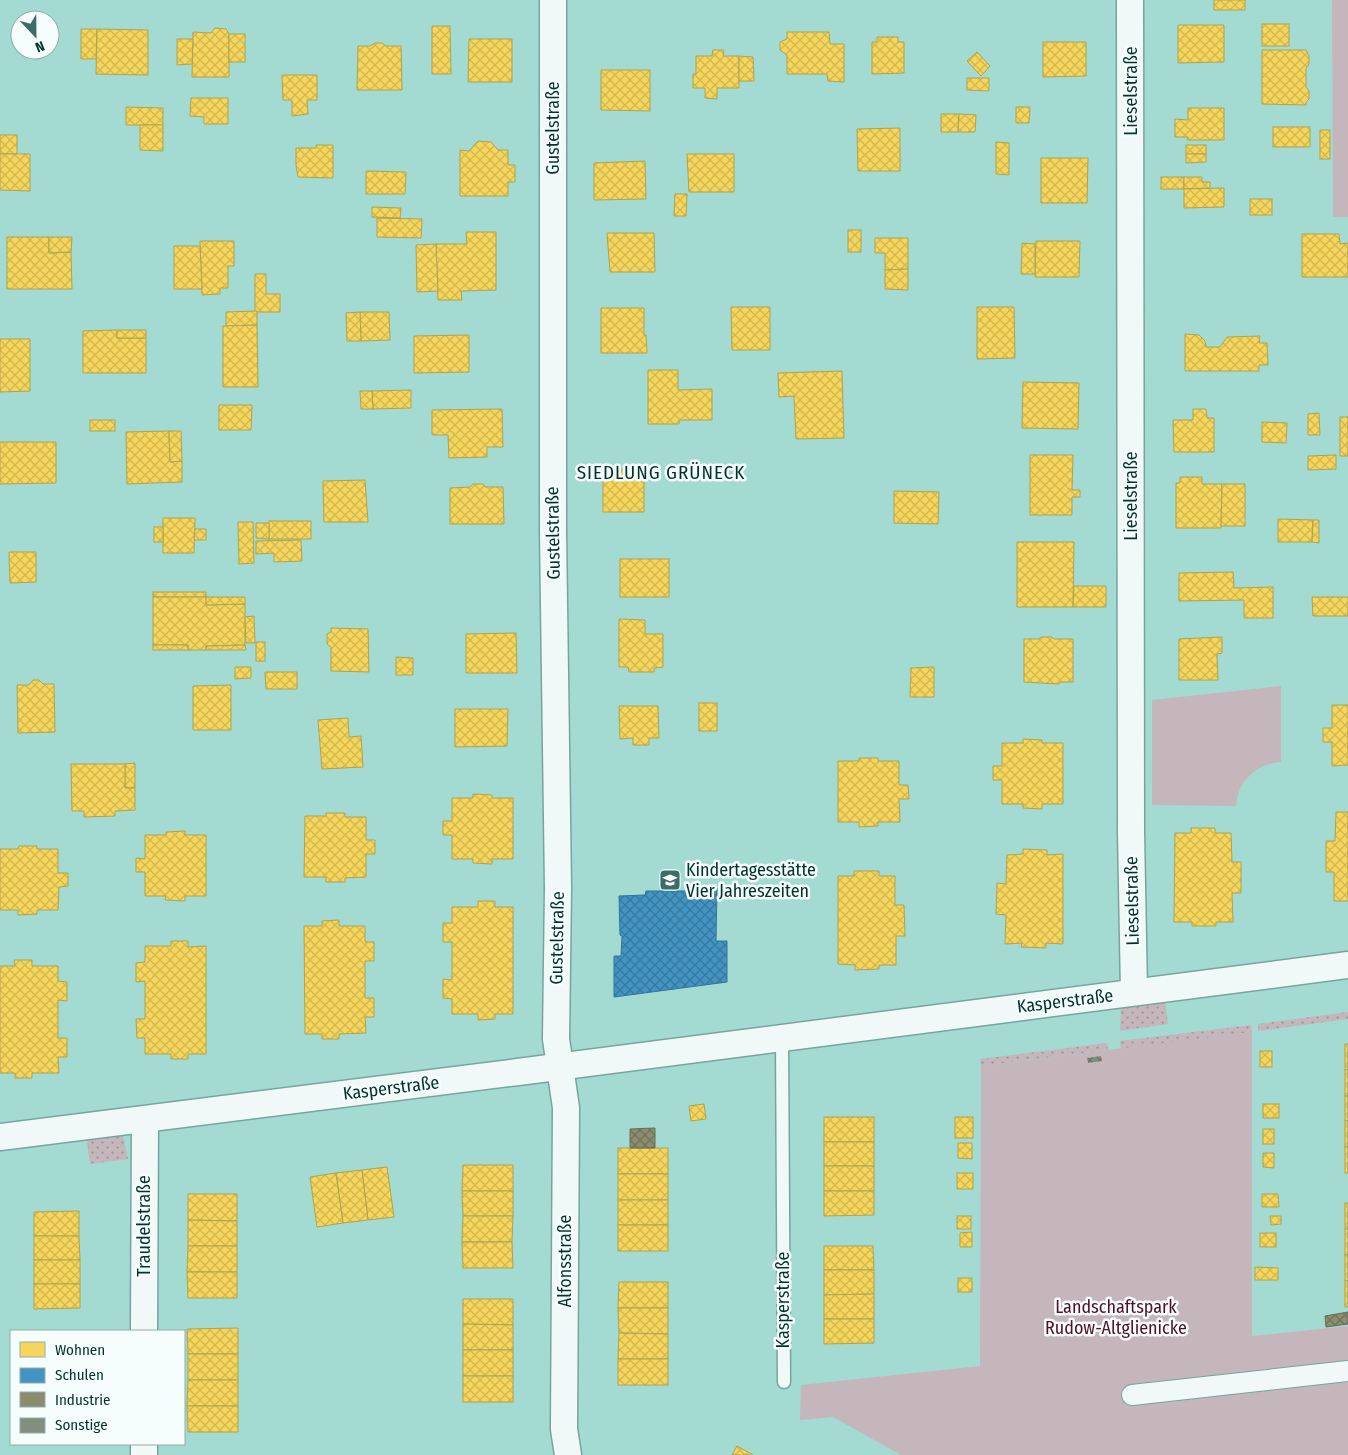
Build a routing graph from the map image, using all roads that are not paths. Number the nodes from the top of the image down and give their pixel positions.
1 (553, 0) edge
2 (1130, 0) edge
3 (1348, 965) edge
4 (1134, 992) junction
5 (782, 1038) junction
6 (561, 1066) junction
7 (145, 1120) junction
8 (0, 1137) edge
9 (144, 1330) edge
10 (1348, 1371) edge
11 (784, 1382) dead end
12 (1132, 1395) dead end
13 (568, 1455) edge

1 - 6 street, Gustelstraße
2 - 4 street, Lieselstraße
3 - 4 street, Kasperstraße
4 - 5 street, Kasperstraße
5 - 6 street, Kasperstraße
5 - 11 lane, Kasperstraße
6 - 7 street, Kasperstraße
6 - 13 street, Alfonsstraße
7 - 8 street, Kasperstraße
7 - 9 street, Traudelstraße
10 - 12 street

